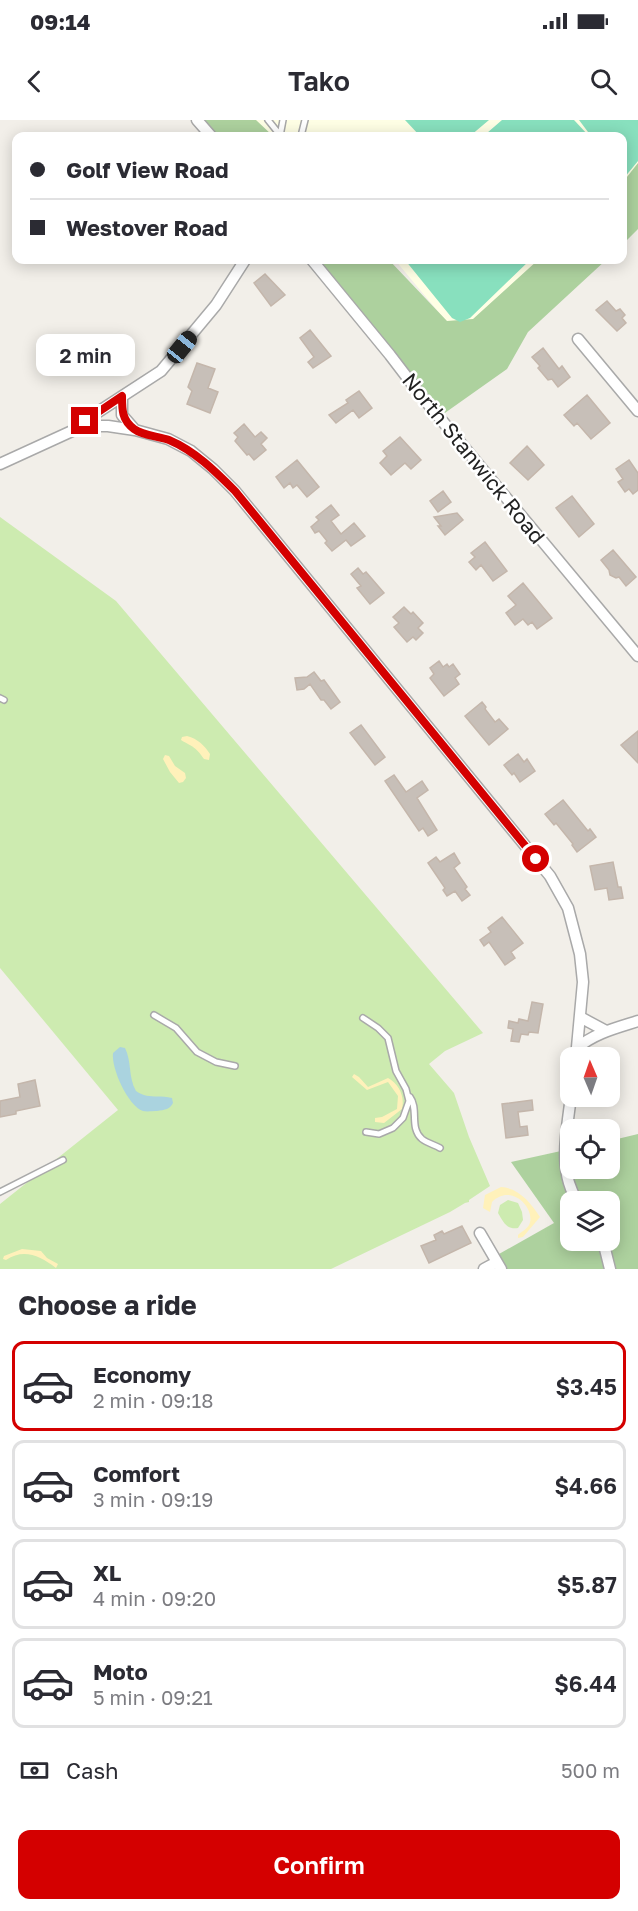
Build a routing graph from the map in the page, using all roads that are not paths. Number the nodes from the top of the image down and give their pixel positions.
1 (197, 120) edge
2 (207, 132) edge
3 (242, 264) edge
4 (315, 264) edge
5 (578, 339) dead end
6 (122, 396) junction
7 (638, 411) edge
8 (135, 430) junction
9 (65, 433) junction
10 (0, 464) edge
11 (638, 656) edge
12 (154, 1015) dead end
13 (580, 1017) junction
14 (363, 1018) dead end
15 (638, 1021) edge
16 (606, 1030) junction
17 (577, 1047) edge
18 (581, 1047) edge
19 (235, 1066) dead end
20 (408, 1096) junction
21 (570, 1107) edge
22 (366, 1132) dead end
23 (440, 1148) dead end
24 (63, 1160) dead end
25 (572, 1191) edge
26 (0, 1192) edge
27 (480, 1233) dead end
28 (606, 1251) edge
29 (499, 1265) edge
30 (484, 1269) edge
31 (610, 1269) edge

1 - 2 street
3 - 6 street
4 - 11 street, North Stanwick Road
5 - 7 street
6 - 8 street
6 - 9 street
8 - 9 street
8 - 13 street
9 - 10 street
12 - 19 lane
13 - 16 street
13 - 17 street
14 - 20 lane
15 - 16 street
16 - 18 street
20 - 22 lane
20 - 23 lane
21 - 25 street
24 - 26 lane
27 - 29 street
28 - 31 street
29 - 30 street

